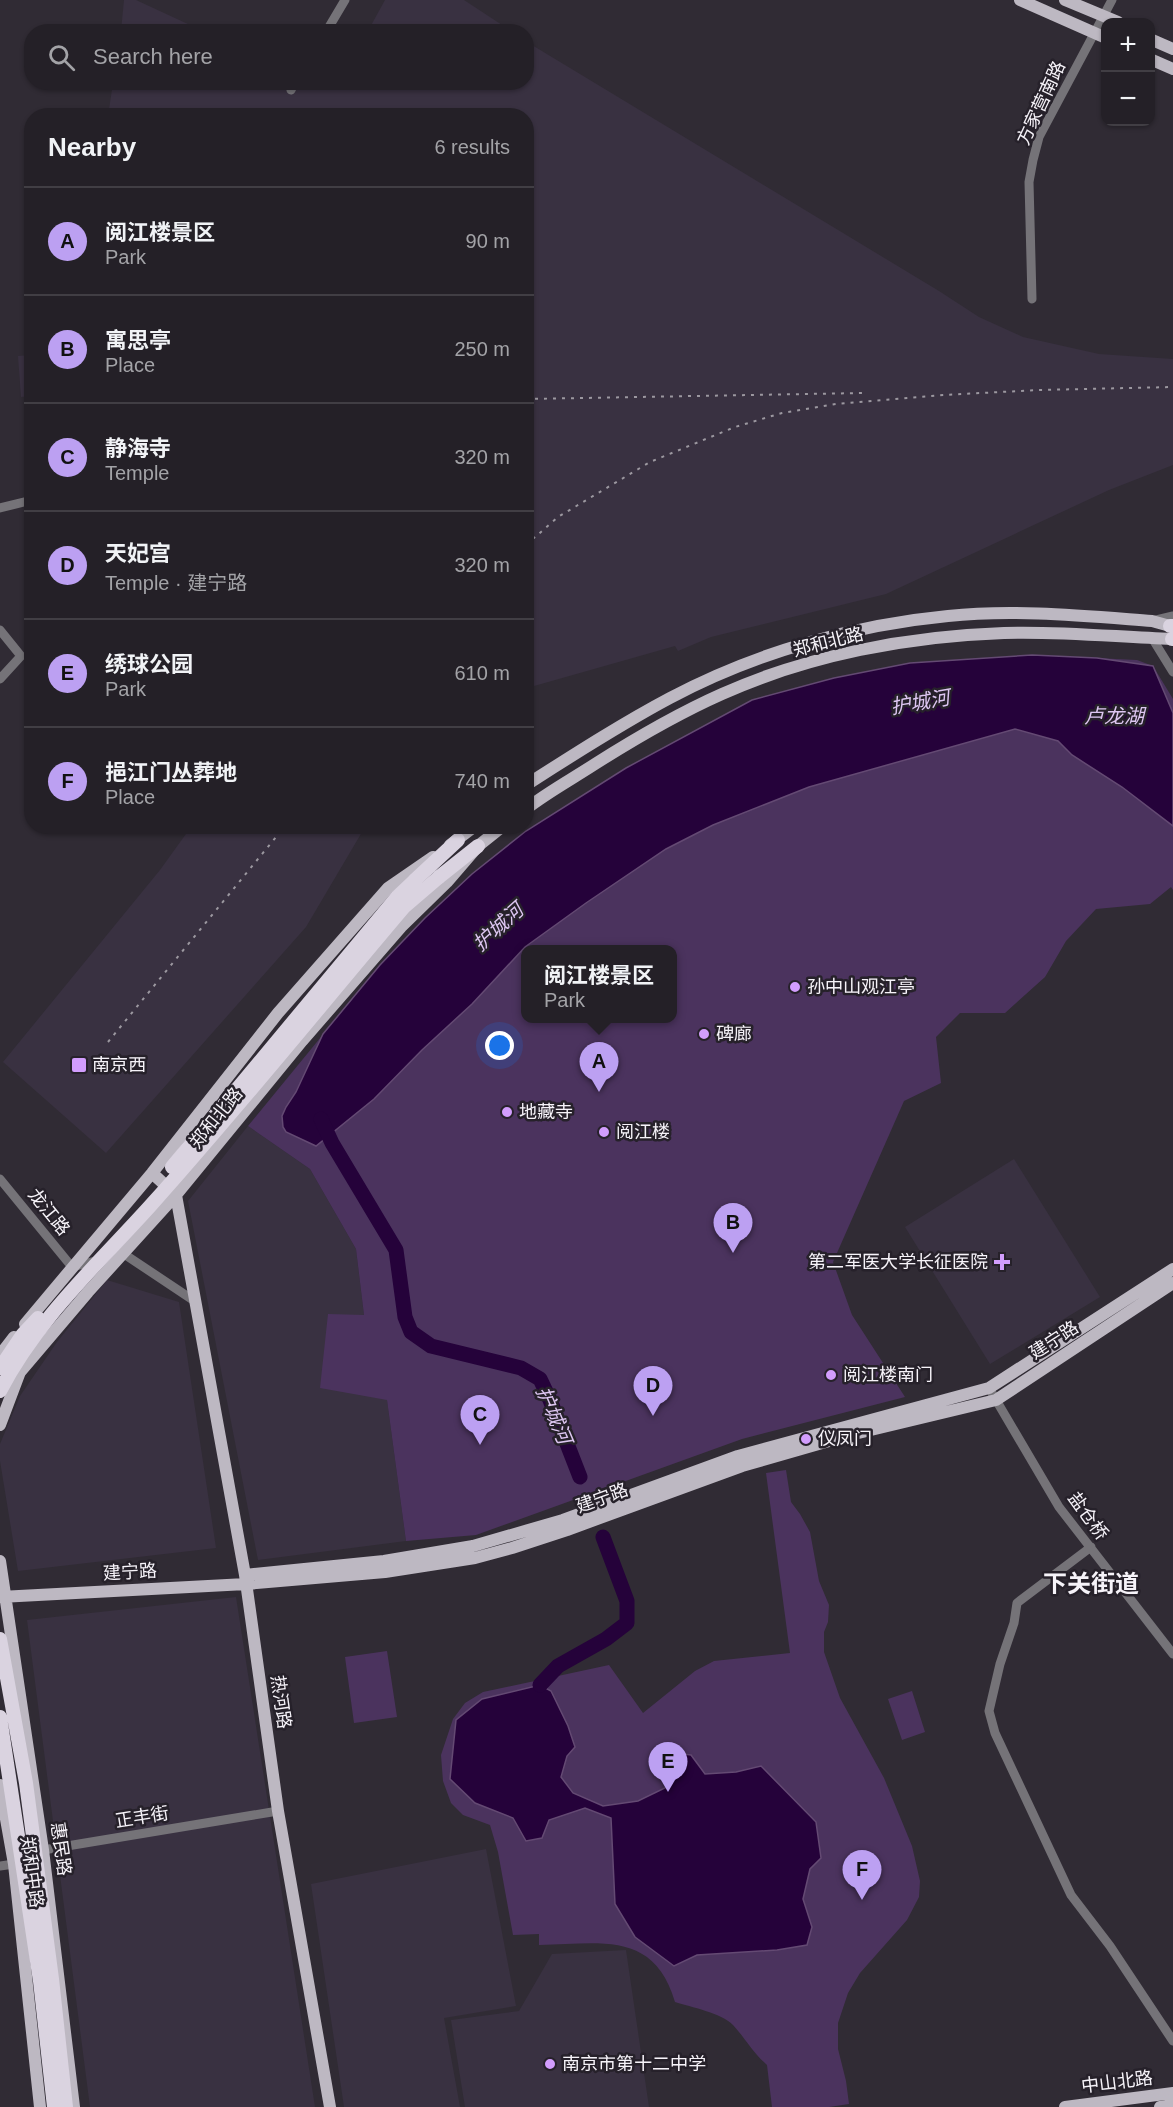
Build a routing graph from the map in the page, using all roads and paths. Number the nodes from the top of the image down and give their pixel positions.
1 (345, 0) edge
2 (1020, 0) edge
3 (1065, 0) edge
4 (1112, 0) edge
5 (1102, 15) junction
6 (1109, 18) edge
7 (331, 24) edge
8 (1093, 32) junction
9 (1101, 36) edge
10 (1155, 41) edge
11 (1173, 49) edge
12 (1155, 61) edge
13 (1173, 69) edge
14 (1032, 299) dead end
15 (24, 502) edge
16 (0, 508) edge
17 (1172, 629) edge
18 (0, 630) edge
19 (1152, 638) junction
20 (1173, 672) edge
21 (0, 679) edge
22 (534, 780) edge
23 (534, 804) edge
24 (465, 834) edge
25 (493, 834) edge
26 (458, 840) junction
27 (478, 846) junction
28 (152, 1173) junction
29 (0, 1179) edge
30 (176, 1195) junction
31 (124, 1254) junction
32 (72, 1267) junction
33 (1173, 1269) edge
34 (1173, 1283) edge
35 (196, 1302) junction
36 (0, 1355) edge
37 (0, 1368) edge
38 (989, 1388) junction
39 (0, 1391) edge
40 (996, 1400) junction
41 (0, 1425) edge
42 (1091, 1547) junction
43 (0, 1561) edge
44 (246, 1579) junction
45 (2, 1596) edge
46 (0, 1639) edge
47 (1173, 1654) edge
48 (0, 1717) edge
49 (0, 1785) edge
50 (278, 1811) junction
51 (43, 1850) junction
52 (14, 1864) junction
53 (0, 1866) edge
54 (1173, 2041) edge
55 (1173, 2093) edge
56 (1173, 2105) edge
57 (40, 2107) edge
58 (54, 2107) edge
59 (66, 2107) edge
60 (74, 2107) edge
61 (330, 2107) edge
62 (1065, 2107) edge
63 (1160, 2107) edge

1 - 7 street
2 - 8 main road
3 - 5 main road
4 - 5 street, 方家营南路
5 - 6 main road
5 - 8 street, 方家营南路
8 - 9 main road
8 - 14 street, 方家营南路
10 - 11 main road
12 - 13 main road
15 - 16 street
17 - 19 main road, 郑和北路
17 - 22 main road, 郑和北路
18 - 21 street
19 - 20 street
19 - 23 main road, 郑和北路
24 - 26 main road, 郑和北路
25 - 27 main road, 郑和北路
26 - 28 main road, 郑和北路
26 - 37 highway, 郑和北路, bridge
27 - 30 main road, 郑和北路
27 - 39 highway, 郑和北路, bridge
28 - 30 main road
28 - 32 main road, 郑和北路
29 - 32 street, 龙江路
30 - 31 main road, 郑和北路
30 - 35 main road, 热河路
31 - 32 street
31 - 35 street
31 - 41 main road, 郑和北路
32 - 36 main road, 郑和北路
33 - 38 main road, 建宁路
34 - 40 main road, 建宁路
35 - 44 main road, 热河路
38 - 40 street, 盐仓桥
38 - 44 main road, 建宁路
40 - 42 street, 盐仓桥
40 - 44 main road, 建宁路
42 - 47 street, 盐仓桥
42 - 54 street
43 - 45 main road
44 - 45 main road, 建宁路
44 - 50 main road, 热河路
45 - 51 main road, 惠民路
46 - 59 highway, bridge
48 - 58 highway, bridge
49 - 52 main road, 郑和中路
50 - 51 street, 正丰街
50 - 61 main road, 热河路
51 - 52 street, 正丰街
51 - 60 main road, 惠民路
52 - 53 street, 正丰街
52 - 57 main road, 郑和中路
55 - 62 main road, 中山北路
56 - 63 main road, 中山北路

